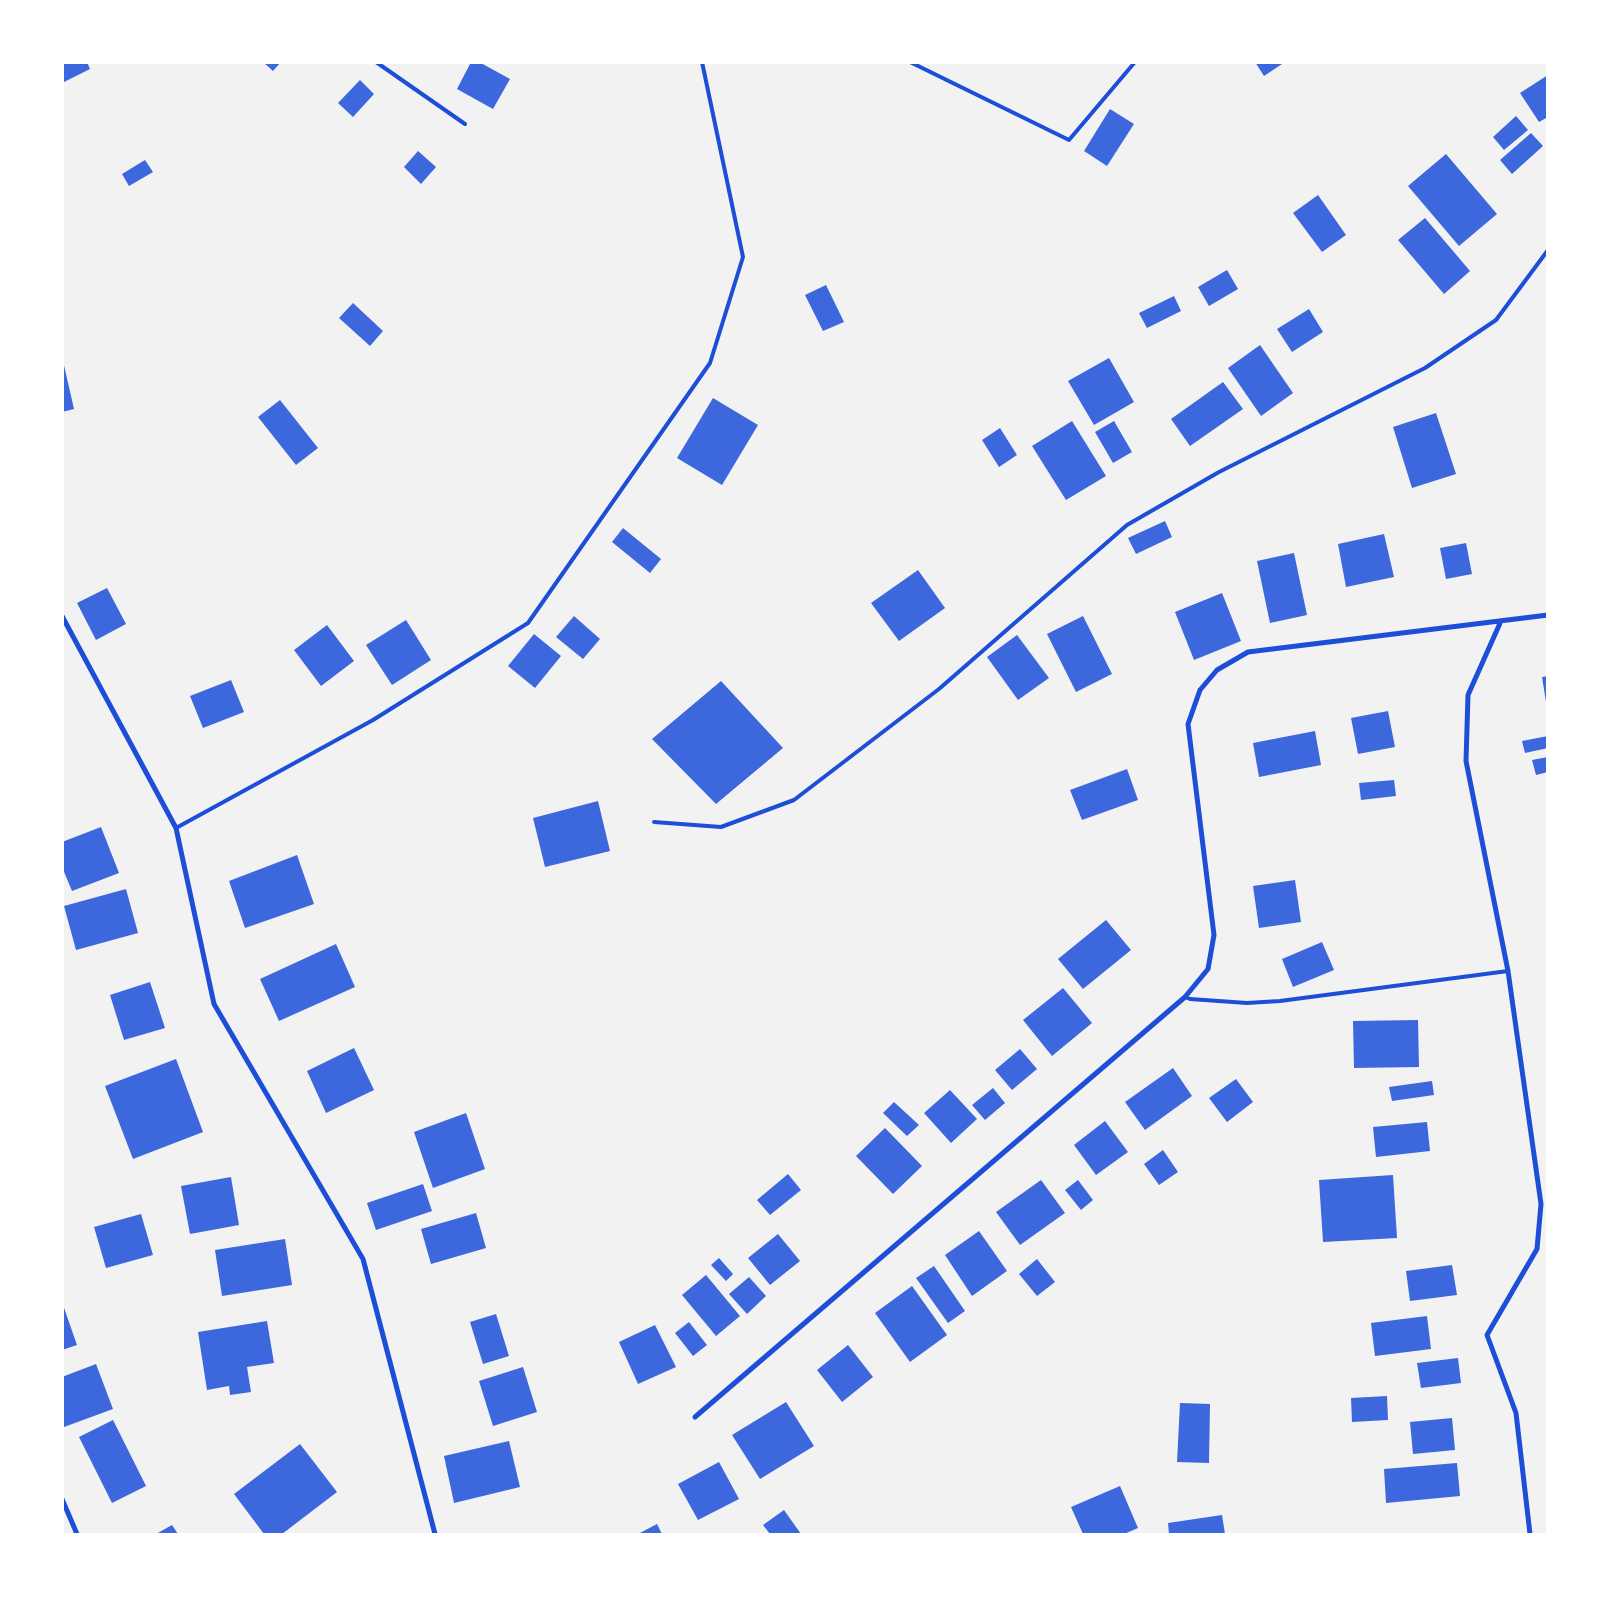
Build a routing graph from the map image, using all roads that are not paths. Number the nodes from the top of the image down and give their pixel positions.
1 (376, 62) edge
2 (702, 62) edge
3 (910, 62) edge
4 (1135, 62) edge
5 (465, 124) dead end
6 (1548, 250) edge
7 (1548, 614) edge
8 (62, 616) edge
9 (1501, 621) junction
10 (654, 822) dead end
11 (176, 828) junction
12 (1508, 971) junction
13 (1185, 997) junction
14 (695, 1418) dead end
15 (62, 1498) edge
16 (77, 1534) edge
17 (435, 1534) edge
18 (1530, 1534) edge

1 - 5 lane
2 - 11 lane
3 - 4 lane
6 - 10 lane
7 - 9 street
8 - 11 street
9 - 12 street
9 - 13 street
11 - 17 street
12 - 13 lane
12 - 18 street
13 - 14 street
15 - 16 street

